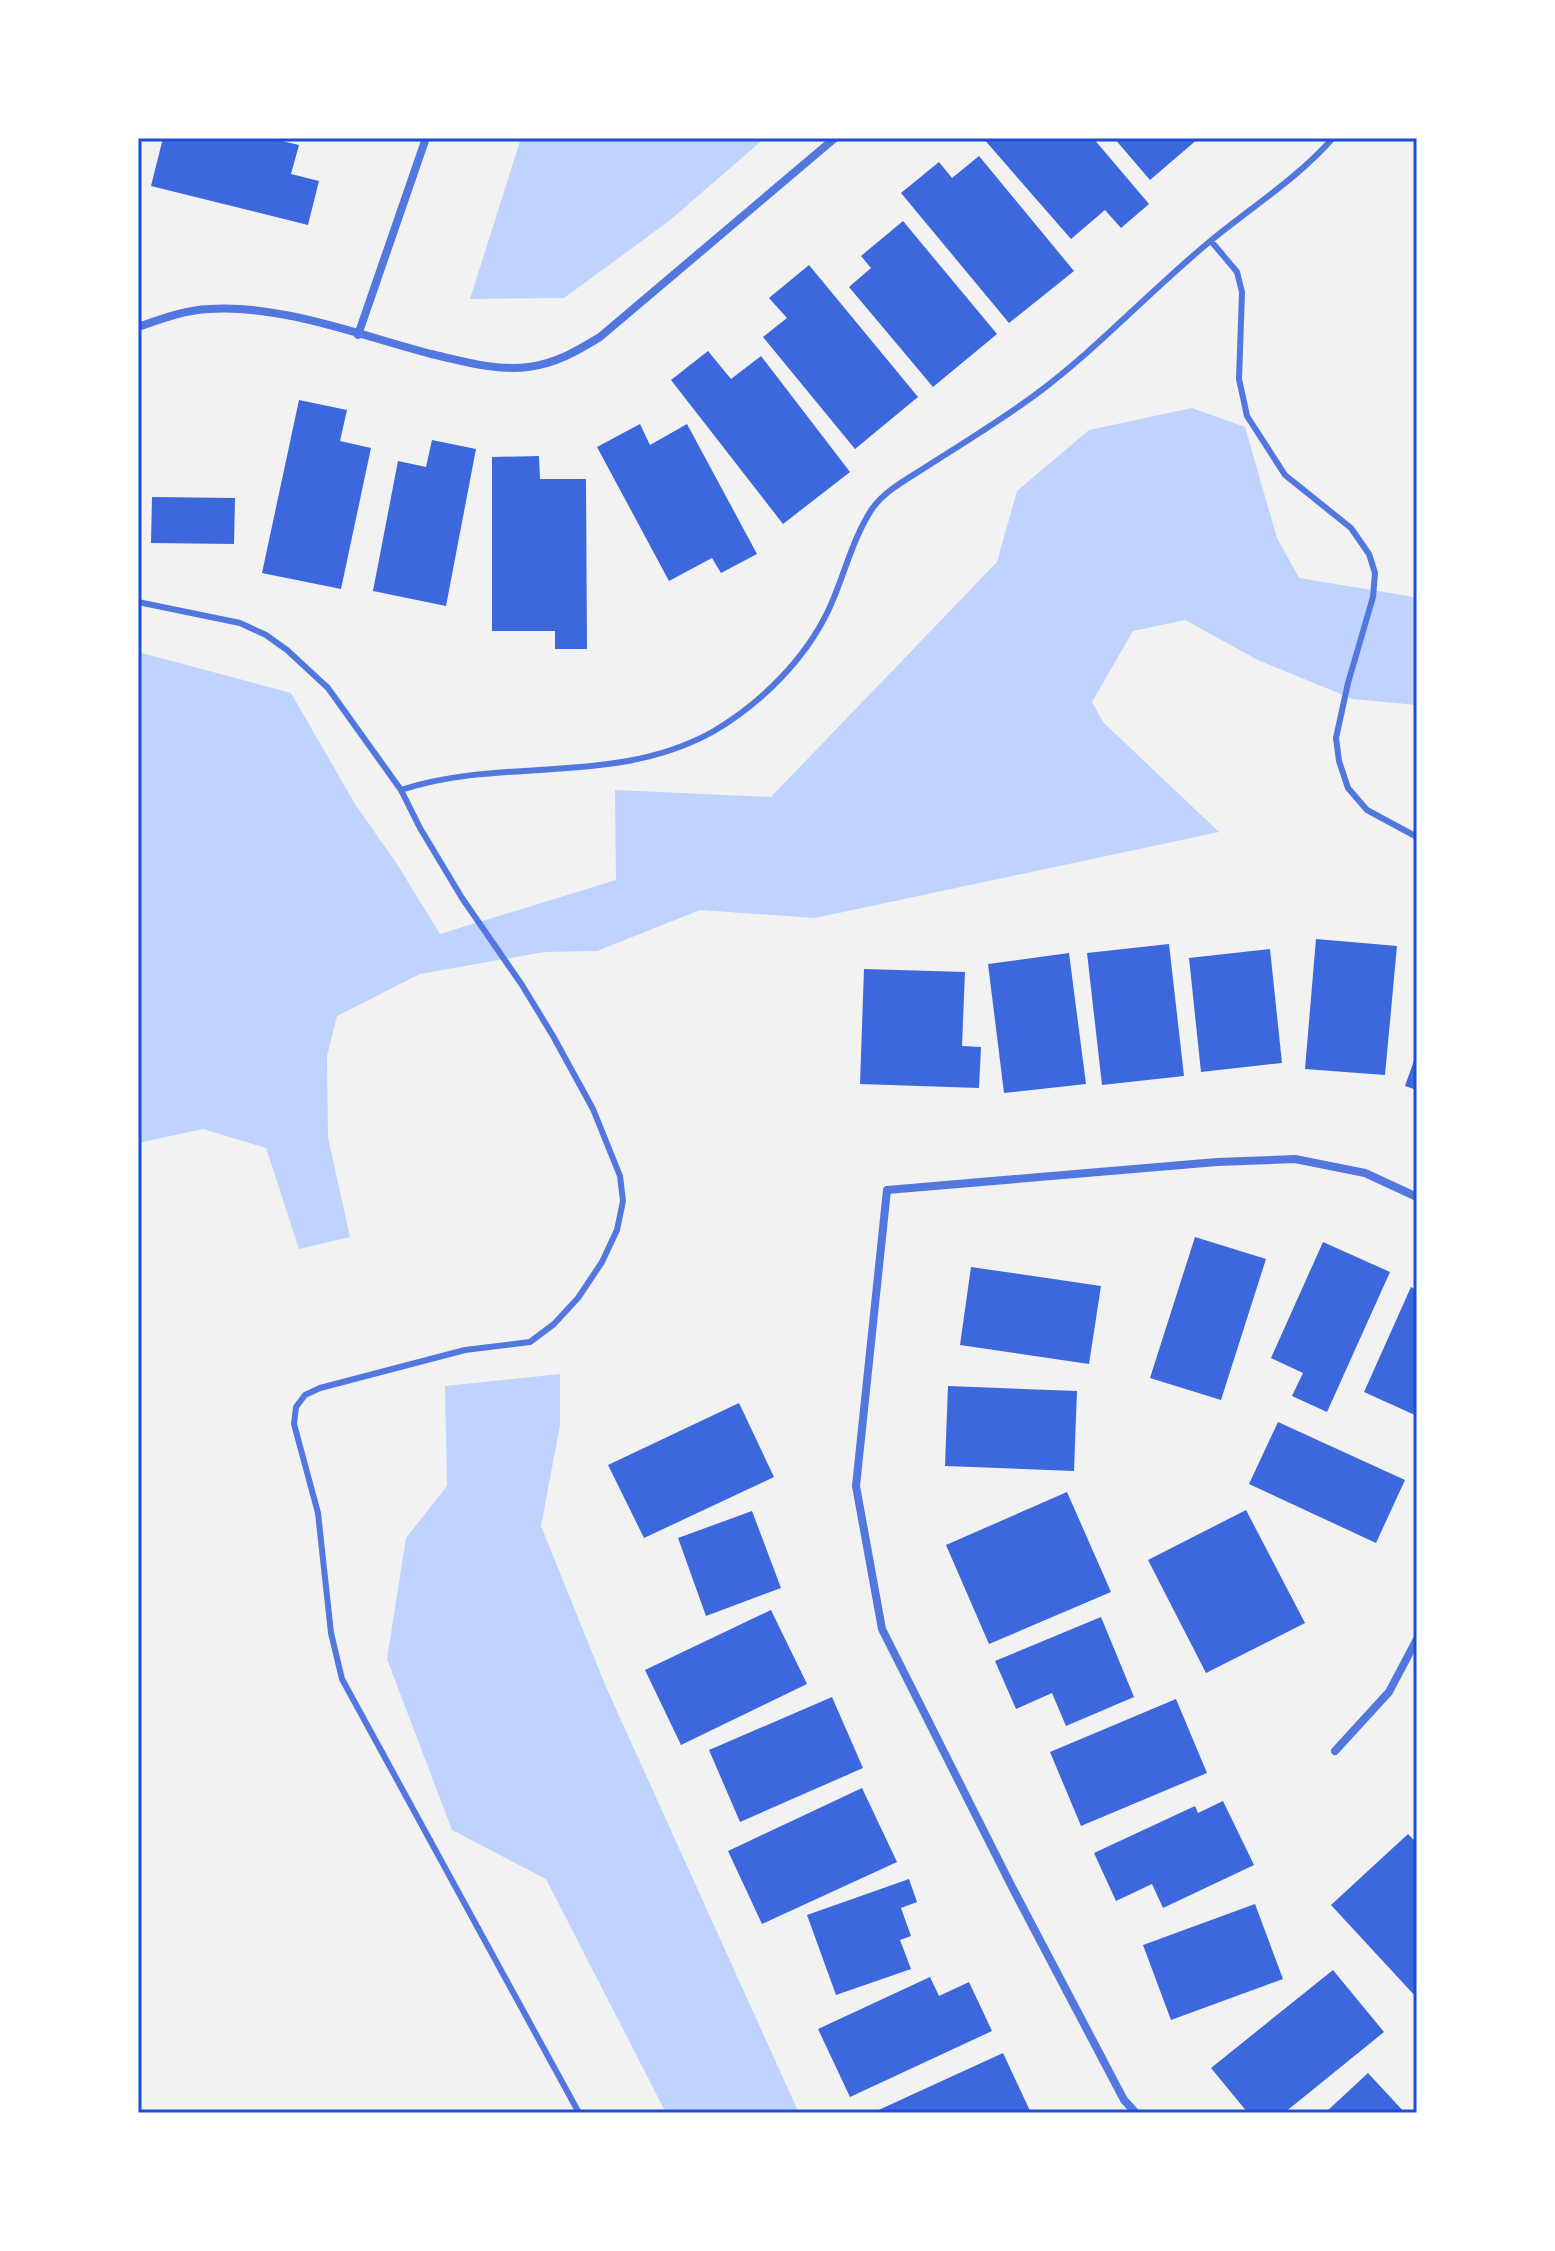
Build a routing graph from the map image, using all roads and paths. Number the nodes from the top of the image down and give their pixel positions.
1 (426, 138) edge
2 (835, 138) edge
3 (1333, 138) edge
4 (1211, 241) junction
5 (138, 327) edge
6 (358, 335) junction
7 (138, 602) edge
8 (401, 790) junction
9 (1417, 837) edge
10 (1417, 1197) edge
11 (1417, 1639) edge
12 (1335, 1751) dead end
13 (579, 2113) edge
14 (1136, 2113) edge

1 - 6 street
2 - 6 street
3 - 4 lane
4 - 8 lane
4 - 9 lane
5 - 6 street
7 - 8 lane
8 - 13 lane
10 - 14 street
11 - 12 street

